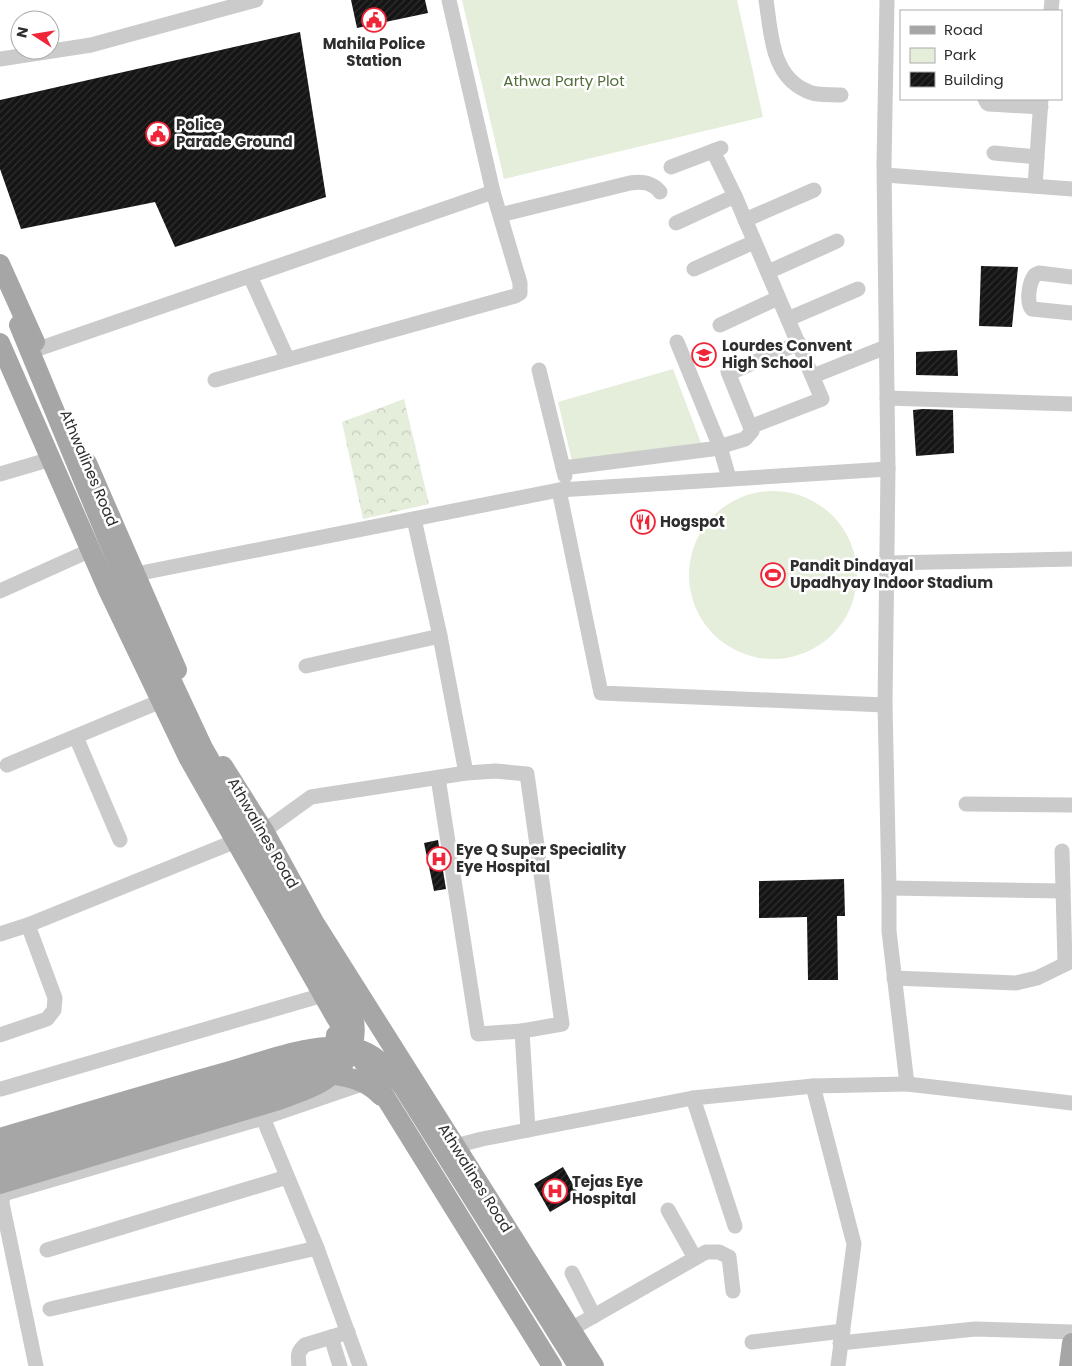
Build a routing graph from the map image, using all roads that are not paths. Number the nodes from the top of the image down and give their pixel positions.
1 (256, 0) edge
2 (448, 0) edge
3 (766, 0) edge
4 (887, 0) edge
5 (893, 35) edge
6 (0, 59) edge
7 (841, 95) dead end
8 (986, 100) edge
9 (1041, 103) edge
10 (994, 153) dead end
11 (1037, 157) junction
12 (671, 167) dead end
13 (885, 175) junction
14 (1035, 186) junction
15 (1072, 189) edge
16 (814, 190) dead end
17 (493, 192) junction
18 (660, 192) dead end
19 (735, 196) junction
20 (500, 215) junction
21 (745, 220) junction
22 (676, 223) dead end
23 (837, 240) dead end
24 (754, 242) junction
25 (2, 269) edge
26 (694, 269) dead end
27 (768, 272) junction
28 (250, 276) junction
29 (1072, 277) edge
30 (858, 289) dead end
31 (778, 298) junction
32 (1072, 313) edge
33 (788, 319) junction
34 (720, 325) dead end
35 (676, 342) dead end
36 (0, 343) edge
37 (799, 344) junction
38 (886, 347) junction
39 (38, 349) junction
40 (287, 358) junction
41 (539, 370) dead end
42 (813, 376) junction
43 (215, 380) dead end
44 (887, 398) junction
45 (1072, 404) edge
46 (755, 425) dead end
47 (720, 447) junction
48 (51, 458) junction
49 (563, 468) junction
50 (888, 469) junction
51 (0, 474) edge
52 (729, 478) junction
53 (563, 490) junction
54 (414, 518) junction
55 (90, 550) junction
56 (1072, 559) edge
57 (887, 563) junction
58 (134, 574) junction
59 (104, 579) junction
60 (0, 591) edge
61 (440, 636) junction
62 (306, 666) dead end
63 (161, 701) junction
64 (885, 705) junction
65 (76, 736) junction
66 (6, 765) dead end
67 (466, 773) junction
68 (438, 778) junction
69 (966, 804) dead end
70 (1072, 805) edge
71 (264, 832) junction
72 (120, 840) dead end
73 (236, 841) junction
74 (1062, 851) dead end
75 (294, 885) junction
76 (889, 888) junction
77 (1063, 891) junction
78 (269, 899) junction
79 (28, 925) junction
80 (0, 934) edge
81 (1069, 962) edge
82 (894, 978) junction
83 (323, 995) junction
84 (335, 1016) junction
85 (522, 1031) junction
86 (0, 1035) edge
87 (370, 1081) junction
88 (907, 1084) junction
89 (813, 1086) junction
90 (2, 1089) dead end
91 (693, 1098) junction
92 (1072, 1103) edge
93 (263, 1118) junction
94 (528, 1130) junction
95 (0, 1138) edge
96 (454, 1146) junction
97 (0, 1153) edge
98 (427, 1164) junction
99 (0, 1170) edge
100 (287, 1177) junction
101 (0, 1184) edge
102 (668, 1210) dead end
103 (735, 1226) dead end
104 (317, 1248) junction
105 (47, 1250) dead end
106 (695, 1258) junction
107 (572, 1273) dead end
108 (733, 1292) dead end
109 (50, 1309) dead end
110 (594, 1316) junction
111 (571, 1329) junction
112 (348, 1332) junction
113 (1072, 1332) edge
114 (331, 1337) junction
115 (841, 1337) junction
116 (752, 1342) dead end
117 (1072, 1343) edge
118 (36, 1366) edge
119 (300, 1366) edge
120 (340, 1366) edge
121 (360, 1366) edge
122 (552, 1366) edge
123 (578, 1366) edge
124 (594, 1366) edge
125 (838, 1366) edge
126 (1069, 1366) edge

1 - 6 street
2 - 17 street
3 - 7 street
4 - 5 street
5 - 13 street
8 - 9 street
9 - 11 street
10 - 11 street
11 - 14 street
12 - 19 street
13 - 14 street
13 - 38 street
14 - 15 street
16 - 21 street
17 - 20 street
17 - 28 street
18 - 20 street
19 - 21 street
19 - 22 street
20 - 40 street
21 - 24 street
23 - 27 street
24 - 26 street
24 - 27 street
25 - 39 main road, Athwalines Road
25 - 101 main road, bridge
27 - 31 street
28 - 39 street
28 - 40 street
29 - 32 street
30 - 33 street
31 - 33 street
31 - 34 street
33 - 37 street
35 - 47 street
36 - 48 main road, Athwalines Road
37 - 42 street
37 - 47 street
38 - 42 street
38 - 44 street
39 - 58 main road, Athwalines Road
40 - 43 street
41 - 49 street
42 - 46 street
44 - 45 street
44 - 50 street
47 - 49 street
47 - 52 street
48 - 51 street
48 - 55 main road, Athwalines Road
49 - 53 street
50 - 52 street
50 - 57 street
52 - 53 street
53 - 54 street
53 - 64 street
54 - 58 street
54 - 61 street
55 - 59 main road, Athwalines Road
55 - 60 street
56 - 57 street
57 - 64 street
58 - 59 street
58 - 71 main road, Athwalines Road
59 - 63 main road, Athwalines Road
61 - 62 street
61 - 67 street
63 - 65 street
63 - 73 main road, Athwalines Road
64 - 76 street
65 - 66 street
65 - 72 street
67 - 68 street
67 - 85 street
68 - 71 street
68 - 85 street
69 - 70 street
71 - 75 main road, Athwalines Road
73 - 78 main road, Athwalines Road
73 - 79 street
74 - 77 street
75 - 78 main road
75 - 96 main road, Athwalines Road
76 - 77 street
76 - 82 street
77 - 81 street
78 - 83 main road, Athwalines Road
79 - 80 street
79 - 86 street
81 - 82 street
82 - 88 street
83 - 84 main road, Athwalines Road
83 - 90 street
84 - 87 main road, Athwalines Road
84 - 97 main road
85 - 94 street
87 - 93 street
87 - 98 main road
87 - 99 main road
88 - 89 street
88 - 92 street
89 - 91 street
89 - 115 street
91 - 94 street
91 - 103 street
93 - 100 street
93 - 118 street
94 - 96 street
95 - 123 main road, bridge
96 - 98 street
96 - 111 main road, Athwalines Road
98 - 122 main road
100 - 104 street
100 - 105 street
102 - 106 street
104 - 109 street
104 - 112 street
106 - 108 street
106 - 110 street
107 - 110 street
110 - 111 street
111 - 124 main road, Athwalines Road
112 - 114 street
112 - 121 street
113 - 115 street
114 - 119 street
114 - 120 street
115 - 116 street
115 - 125 street
117 - 126 main road

